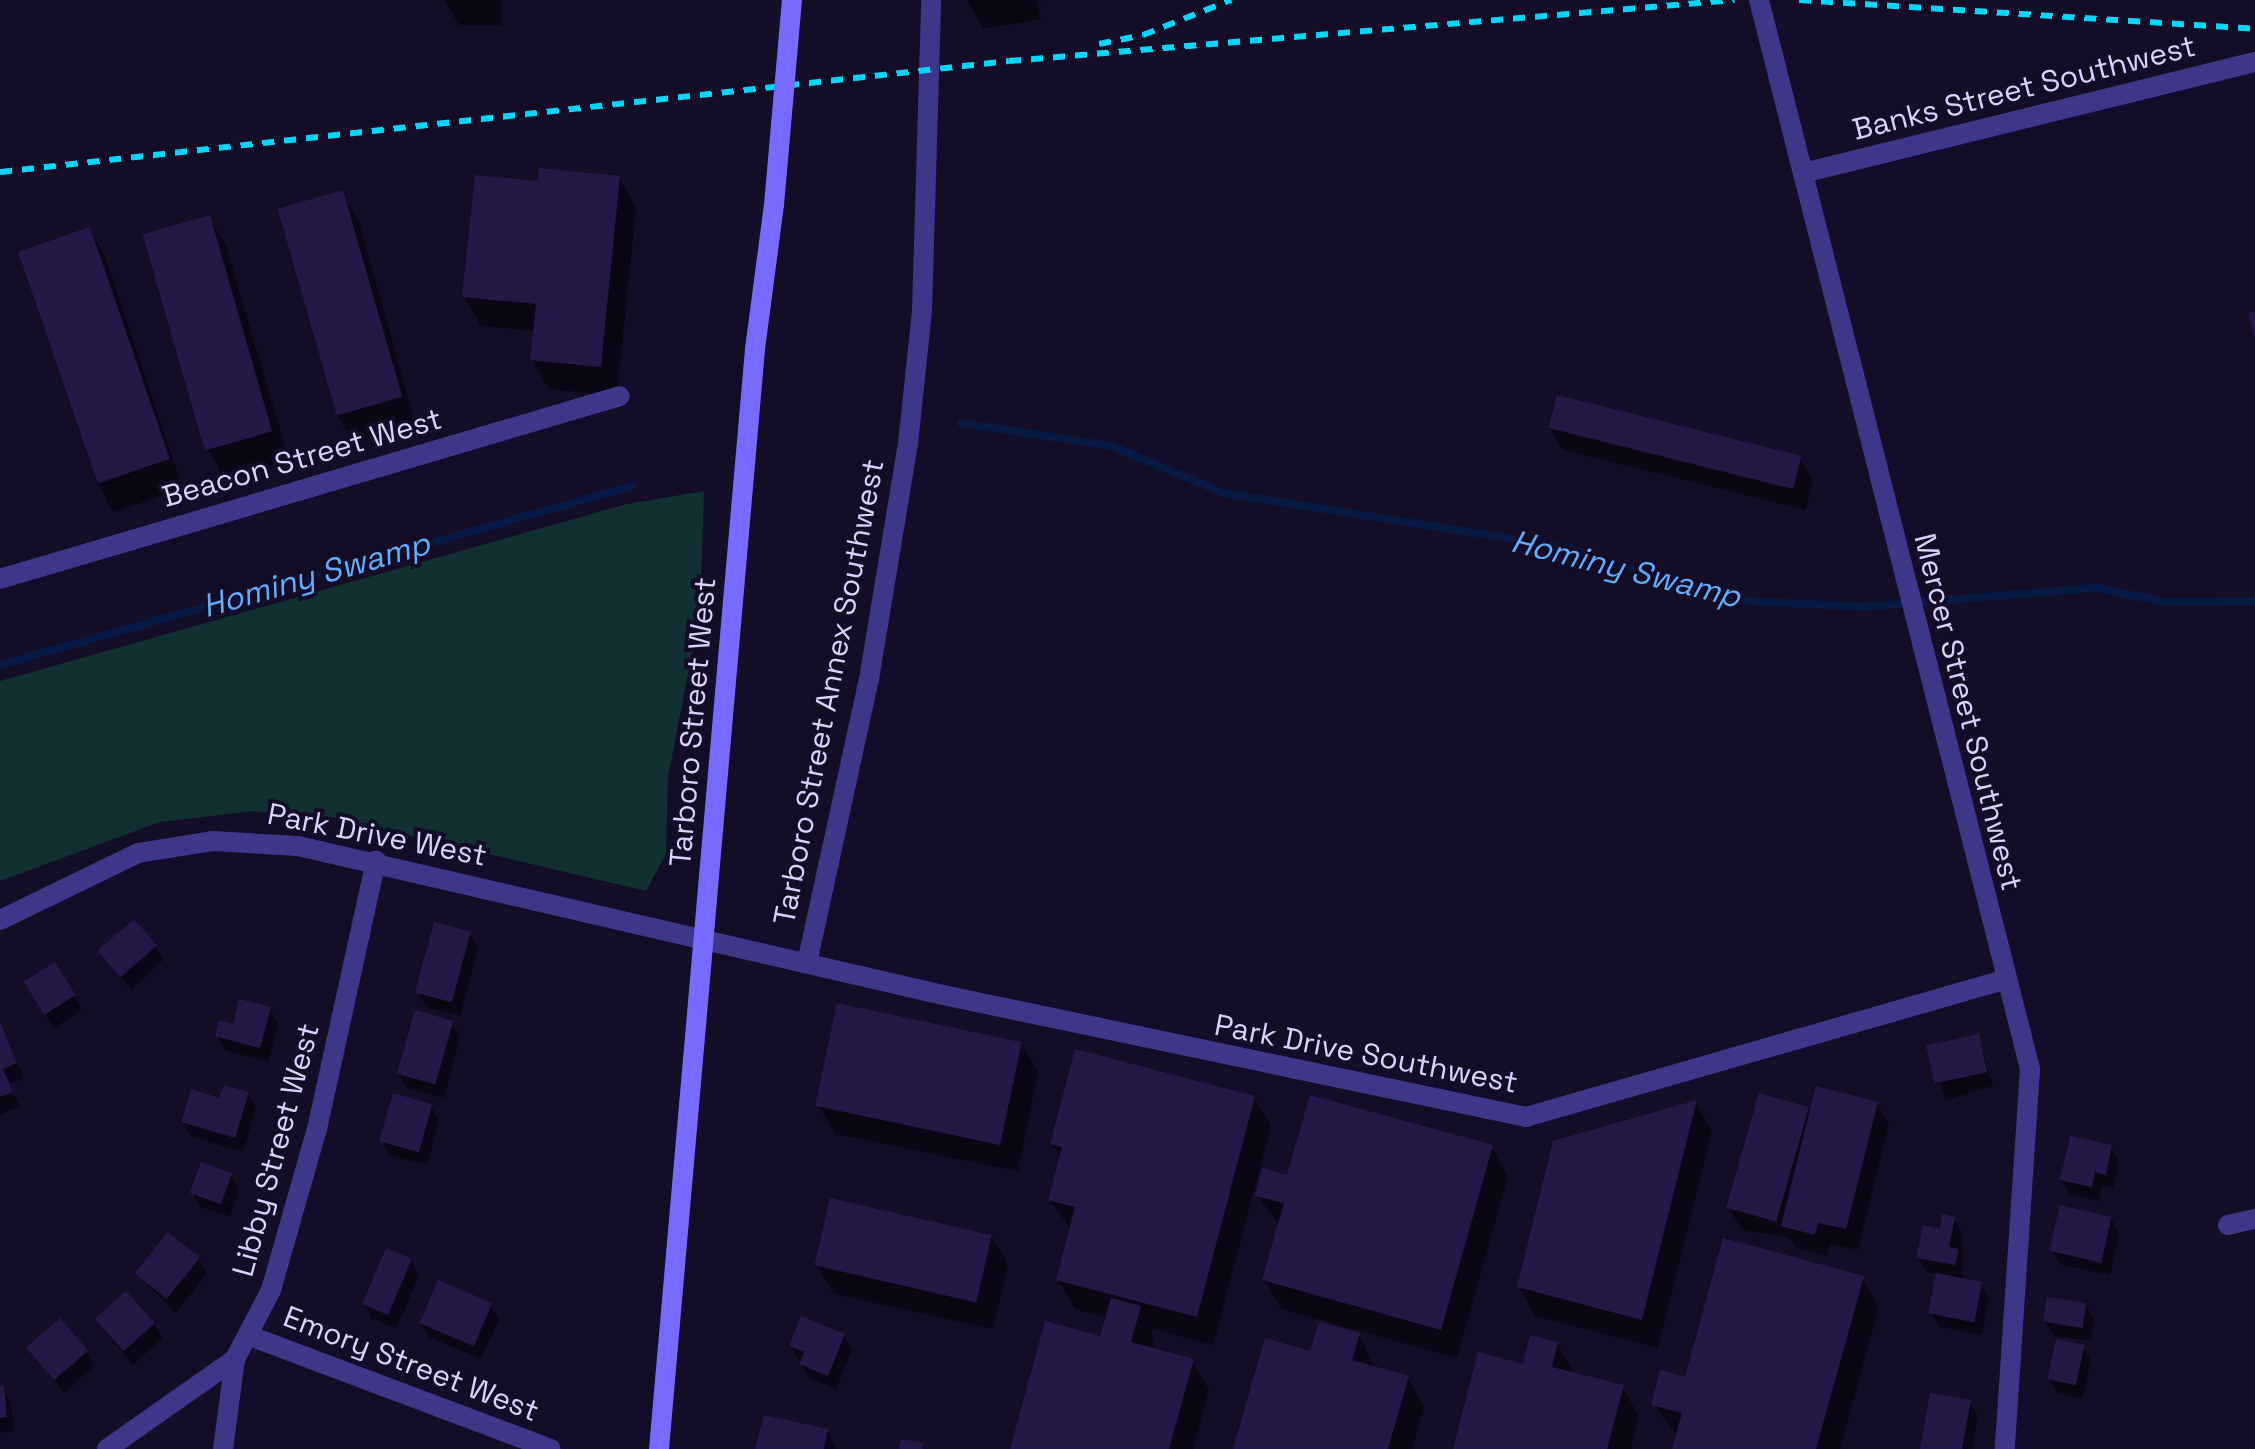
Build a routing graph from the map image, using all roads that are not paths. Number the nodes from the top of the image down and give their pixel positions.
1 (792, 0) edge
2 (931, 0) edge
3 (1759, 0) edge
4 (2255, 62) edge
5 (1807, 172) junction
6 (620, 396) dead end
7 (0, 579) edge
8 (376, 860) junction
9 (0, 920) edge
10 (705, 942) junction
11 (807, 963) junction
12 (2006, 979) junction
13 (2255, 1219) edge
14 (2228, 1225) dead end
15 (250, 1336) junction
16 (235, 1359) junction
17 (107, 1449) edge
18 (223, 1449) edge
19 (550, 1449) edge
20 (659, 1449) edge
21 (2005, 1449) edge

1 - 10 main road, Tarboro Street West, bridge
2 - 11 street, Tarboro Street Annex Southwest
3 - 5 street, Mercer Street Southwest
4 - 5 street, Banks Street Southwest
5 - 12 street, Mercer Street Southwest
6 - 7 street, Beacon Street West
8 - 9 street, Park Drive West
8 - 10 street, Park Drive West
8 - 15 street, Libby Street West
10 - 11 street, Park Drive Southwest
10 - 20 main road, Tarboro Street West
11 - 12 street, Park Drive Southwest
12 - 21 street, Mercer Street Southwest
13 - 14 street
15 - 16 street, Libby Street West
15 - 19 street, Emory Street West
16 - 17 street
16 - 18 street, Libby Street West

